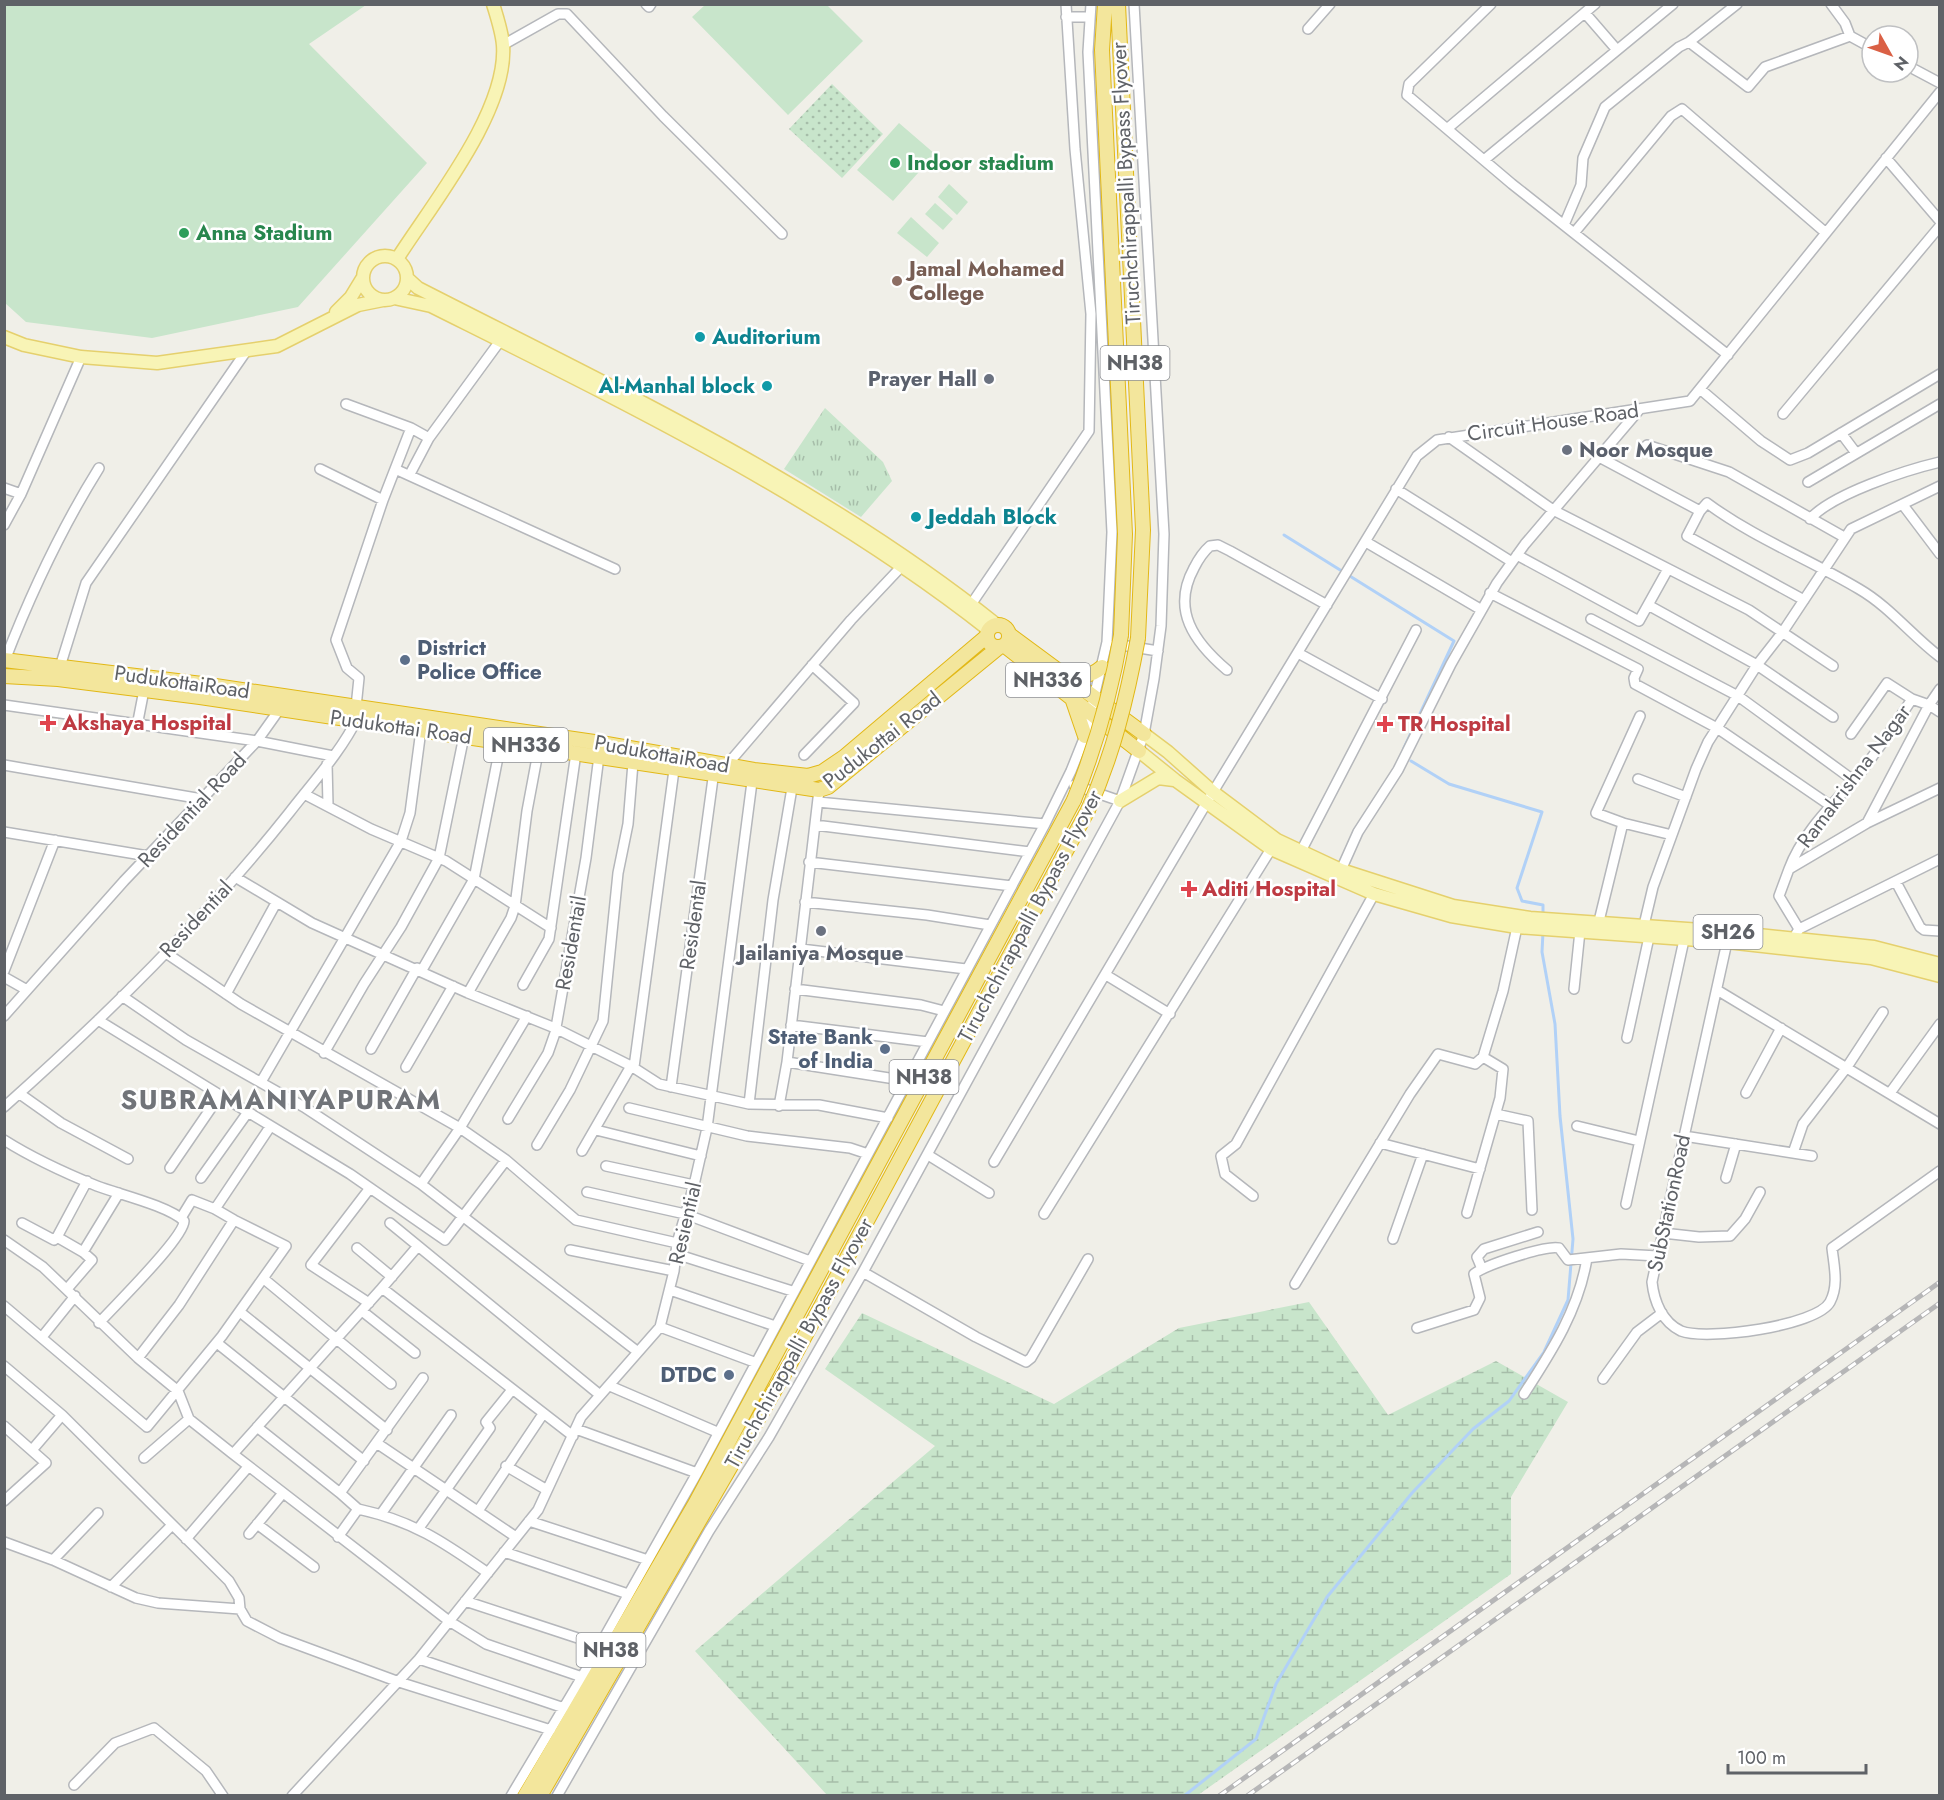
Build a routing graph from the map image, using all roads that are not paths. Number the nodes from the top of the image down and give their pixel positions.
1 (493, 4) edge
2 (1065, 4) edge
3 (1092, 4) edge
4 (1105, 4) edge
5 (1118, 4) edge
6 (1134, 4) edge
7 (1330, 4) edge
8 (1491, 4) edge
9 (1595, 4) edge
10 (1673, 4) edge
11 (1737, 4) edge
12 (1831, 4) edge
13 (1585, 13) junction
14 (1090, 17) junction
15 (1066, 18) junction
16 (1308, 29) dead end
17 (1850, 36) junction
18 (1860, 41) edge
19 (1689, 42) junction
20 (503, 45) junction
21 (1617, 50) junction
22 (1920, 72) edge
23 (1940, 83) edge
24 (1940, 92) edge
25 (1448, 128) junction
26 (1886, 158) junction
27 (1484, 160) junction
28 (1940, 220) edge
29 (1564, 225) junction
30 (1940, 226) edge
31 (1574, 233) junction
32 (1826, 233) junction
33 (782, 234) dead end
34 (397, 259) junction
35 (407, 278) junction
36 (362, 279) junction
37 (389, 299) junction
38 (329, 320) junction
39 (4, 337) edge
40 (500, 340) junction
41 (247, 350) junction
42 (1728, 355) junction
43 (81, 357) junction
44 (1940, 374) edge
45 (595, 385) junction
46 (1700, 389) junction
47 (345, 404) dead end
48 (1940, 404) edge
49 (1639, 410) junction
50 (1783, 414) dead end
51 (411, 428) junction
52 (1841, 433) junction
53 (1449, 437) junction
54 (429, 438) junction
55 (1647, 445) dead end
56 (1856, 453) junction
57 (1599, 457) junction
58 (1940, 462) edge
59 (99, 468) dead end
60 (320, 469) dead end
61 (395, 469) junction
62 (410, 474) junction
63 (1808, 482) dead end
64 (1940, 486) edge
65 (4, 488) edge
66 (1396, 489) junction
67 (21, 495) junction
68 (383, 500) junction
69 (1903, 505) junction
70 (1553, 510) junction
71 (1700, 511) junction
72 (1810, 519) junction
73 (4, 525) edge
74 (1844, 537) junction
75 (875, 542) junction
76 (1365, 543) junction
77 (1940, 554) edge
78 (1514, 559) junction
79 (901, 567) junction
80 (615, 569) dead end
81 (1668, 569) junction
82 (1824, 570) junction
83 (1490, 593) junction
84 (1804, 600) junction
85 (1328, 605) junction
86 (1648, 605) junction
87 (968, 608) junction
88 (1480, 609) junction
89 (1591, 619) dead end
90 (991, 630) junction
91 (1416, 630) dead end
92 (1782, 633) junction
93 (1107, 642) junction
94 (1004, 643) junction
95 (1158, 651) junction
96 (1298, 653) junction
97 (1940, 657) edge
98 (1032, 659) junction
99 (4, 660) edge
100 (1757, 664) junction
101 (812, 665) junction
102 (1833, 666) dead end
103 (1102, 667) junction
104 (1227, 670) dead end
105 (1056, 671) junction
106 (59, 672) junction
107 (4, 676) edge
108 (1940, 689) edge
109 (144, 690) junction
110 (1738, 696) junction
111 (1072, 699) junction
112 (1095, 699) junction
113 (1382, 699) junction
114 (1912, 699) junction
115 (4, 705) edge
116 (1929, 705) junction
117 (279, 710) junction
118 (358, 712) junction
119 (1940, 712) edge
120 (1091, 715) junction
121 (1640, 716) dead end
122 (1833, 717) dead end
123 (137, 726) junction
124 (1717, 728) junction
125 (421, 730) junction
126 (1144, 734) junction
127 (1851, 734) dead end
128 (464, 736) junction
129 (1085, 736) junction
130 (257, 741) junction
131 (501, 741) junction
132 (540, 747) junction
133 (1139, 751) junction
134 (576, 753) junction
135 (804, 755) dead end
136 (599, 756) junction
137 (330, 760) junction
138 (633, 763) junction
139 (4, 765) edge
140 (719, 768) junction
141 (674, 770) junction
142 (1638, 779) dead end
143 (1175, 780) junction
144 (1853, 780) junction
145 (752, 782) junction
146 (1066, 782) junction
147 (792, 788) junction
148 (1940, 788) edge
149 (304, 794) junction
150 (819, 796) junction
151 (1686, 797) junction
152 (1210, 798) junction
153 (202, 799) junction
154 (1120, 801) junction
155 (328, 805) junction
156 (1831, 806) junction
157 (1623, 823) junction
158 (1867, 823) junction
159 (1045, 824) junction
160 (815, 825) junction
161 (4, 832) edge
162 (1672, 835) junction
163 (55, 840) junction
164 (401, 840) junction
165 (1271, 849) junction
166 (1030, 852) junction
167 (148, 856) junction
168 (1298, 857) junction
169 (439, 858) junction
170 (1940, 859) edge
171 (809, 862) junction
172 (1789, 868) junction
173 (1341, 870) junction
174 (235, 877) junction
175 (474, 879) junction
176 (1896, 882) junction
177 (1012, 886) junction
178 (1374, 894) junction
179 (805, 902) junction
180 (276, 903) junction
181 (515, 906) junction
182 (1599, 921) junction
183 (1523, 922) junction
184 (990, 925) junction
185 (1575, 925) junction
186 (551, 928) junction
187 (1646, 931) junction
188 (1939, 932) edge
189 (345, 937) junction
190 (1794, 939) junction
191 (1684, 940) junction
192 (1727, 942) junction
193 (801, 949) junction
194 (166, 953) junction
195 (384, 954) junction
196 (1940, 964) edge
197 (419, 969) junction
198 (966, 969) junction
199 (4, 971) edge
200 (1106, 975) junction
201 (1940, 976) edge
202 (4, 977) edge
203 (523, 984) dead end
204 (453, 986) junction
205 (1574, 988) dead end
206 (795, 989) junction
207 (27, 990) junction
208 (1717, 990) junction
209 (468, 993) junction
210 (226, 994) junction
211 (122, 996) junction
212 (945, 1011) junction
213 (1883, 1012) dead end
214 (1170, 1014) junction
215 (4, 1016) edge
216 (527, 1016) junction
217 (98, 1020) junction
218 (1940, 1024) edge
219 (790, 1025) junction
220 (555, 1028) junction
221 (1781, 1028) junction
222 (290, 1033) junction
223 (1627, 1038) dead end
224 (928, 1042) junction
225 (593, 1045) junction
226 (371, 1049) dead end
227 (324, 1053) junction
228 (1483, 1057) junction
229 (786, 1062) junction
230 (632, 1066) junction
231 (406, 1067) dead end
232 (1846, 1067) junction
233 (908, 1081) junction
234 (261, 1082) junction
235 (672, 1087) junction
236 (1746, 1093) dead end
237 (1890, 1093) junction
238 (20, 1094) junction
239 (220, 1095) junction
240 (711, 1095) junction
241 (749, 1104) junction
242 (779, 1106) junction
243 (4, 1107) edge
244 (629, 1108) dead end
245 (248, 1112) junction
246 (1496, 1114) junction
247 (888, 1118) junction
248 (507, 1119) dead end
249 (1940, 1124) edge
250 (1577, 1126) dead end
251 (270, 1127) junction
252 (460, 1128) junction
253 (707, 1128) junction
254 (596, 1130) junction
255 (1684, 1136) junction
256 (4, 1140) edge
257 (1639, 1141) junction
258 (1380, 1143) junction
259 (1736, 1144) junction
260 (537, 1145) dead end
261 (582, 1151) dead end
262 (1793, 1153) junction
263 (868, 1154) junction
264 (1423, 1154) junction
265 (928, 1155) junction
266 (701, 1156) junction
267 (1812, 1156) dead end
268 (128, 1159) dead end
269 (506, 1160) junction
270 (994, 1162) dead end
271 (606, 1166) dead end
272 (170, 1168) dead end
273 (1480, 1168) junction
274 (1939, 1171) edge
275 (201, 1178) dead end
276 (1726, 1178) dead end
277 (87, 1181) junction
278 (421, 1185) junction
279 (694, 1185) junction
280 (370, 1188) junction
281 (587, 1192) dead end
282 (1760, 1192) dead end
283 (119, 1193) junction
284 (989, 1193) dead end
285 (1252, 1196) dead end
286 (1626, 1204) dead end
287 (215, 1209) junction
288 (1532, 1210) dead end
289 (1467, 1213) dead end
290 (685, 1214) junction
291 (1044, 1214) dead end
292 (464, 1215) junction
293 (181, 1218) junction
294 (234, 1220) junction
295 (22, 1223) dead end
296 (390, 1223) dead end
297 (1538, 1232) dead end
298 (1663, 1233) junction
299 (57, 1237) junction
300 (1394, 1239) dead end
301 (4, 1240) edge
302 (677, 1243) junction
303 (418, 1246) junction
304 (357, 1248) dead end
305 (570, 1250) dead end
306 (83, 1252) junction
307 (676, 1254) junction
308 (1658, 1256) junction
309 (1088, 1259) dead end
310 (1584, 1259) junction
311 (810, 1261) junction
312 (1482, 1269) junction
313 (674, 1271) junction
314 (863, 1272) junction
315 (392, 1277) junction
316 (264, 1279) junction
317 (1295, 1284) dead end
318 (382, 1288) junction
319 (67, 1289) junction
320 (669, 1290) junction
321 (792, 1291) junction
322 (75, 1296) junction
323 (4, 1306) edge
324 (365, 1307) junction
325 (240, 1312) junction
326 (1662, 1313) junction
327 (99, 1323) junction
328 (775, 1326) junction
329 (660, 1327) junction
330 (1417, 1328) dead end
331 (42, 1337) junction
332 (338, 1338) junction
333 (217, 1343) junction
334 (638, 1352) junction
335 (416, 1353) dead end
336 (138, 1358) junction
337 (754, 1362) junction
338 (4, 1366) edge
339 (312, 1367) junction
340 (423, 1378) dead end
341 (1603, 1379) dead end
342 (391, 1384) dead end
343 (610, 1386) junction
344 (178, 1391) junction
345 (511, 1391) junction
346 (1524, 1394) dead end
347 (600, 1395) junction
348 (285, 1397) junction
349 (543, 1414) junction
350 (62, 1415) junction
351 (451, 1415) dead end
352 (189, 1419) junction
353 (4, 1426) edge
354 (257, 1427) junction
355 (387, 1430) junction
356 (717, 1432) junction
357 (574, 1433) junction
358 (378, 1444) junction
359 (32, 1450) junction
360 (233, 1454) junction
361 (144, 1458) dead end
362 (364, 1461) junction
363 (506, 1466) junction
364 (248, 1467) junction
365 (412, 1467) junction
366 (697, 1473) junction
367 (446, 1490) junction
368 (547, 1490) junction
369 (283, 1493) junction
370 (340, 1494) junction
371 (6, 1496) edge
372 (358, 1509) junction
373 (478, 1511) junction
374 (98, 1514) dead end
375 (381, 1514) junction
376 (529, 1521) junction
377 (257, 1524) junction
378 (172, 1525) junction
379 (419, 1528) junction
380 (249, 1534) dead end
381 (338, 1537) junction
382 (516, 1537) junction
383 (186, 1539) junction
384 (4, 1542) edge
385 (504, 1552) junction
386 (53, 1560) junction
387 (648, 1560) junction
388 (314, 1567) dead end
389 (488, 1573) junction
390 (111, 1587) junction
391 (628, 1594) junction
392 (465, 1601) junction
393 (240, 1609) junction
394 (449, 1621) junction
395 (599, 1645) junction
396 (419, 1659) junction
397 (582, 1677) junction
398 (399, 1682) junction
399 (564, 1708) junction
400 (550, 1730) junction
401 (594, 1732) junction
402 (562, 1759) junction
403 (74, 1785) dead end
404 (222, 1796) edge
405 (292, 1796) edge
406 (511, 1796) edge
407 (525, 1796) edge
408 (540, 1796) edge
409 (557, 1796) edge

1 - 20 main road
2 - 15 street
3 - 14 street
4 - 407 highway, Tiruchchirappalli Bypass Flyover / NH38, bridge
5 - 402 highway, Tiruchchirappalli Bypass Flyover / NH38, bridge
6 - 95 street
7 - 16 street
8 - 25 street
9 - 13 street
10 - 21 street
11 - 19 street
12 - 17 street
13 - 21 street
13 - 25 street
14 - 15 street
14 - 93 street
15 - 87 street
17 - 18 street
17 - 19 street
19 - 29 street
20 - 33 street
20 - 34 main road
21 - 27 street
22 - 23 street
24 - 26 street, Circuit House Road
25 - 27 street
26 - 28 street
26 - 32 street, Circuit House Road
27 - 29 street
29 - 31 street
30 - 50 street
31 - 32 street
31 - 42 street
32 - 42 street, Circuit House Road
34 - 35 main road
34 - 36 main road
35 - 37 main road
35 - 45 main road
36 - 37 main road
36 - 38 main road
37 - 38 main road
37 - 40 main road
38 - 41 main road
39 - 43 main road
40 - 45 main road
40 - 54 street
41 - 43 main road
41 - 106 street
42 - 46 street, Circuit House Road
43 - 67 street
44 - 52 street
45 - 75 main road
46 - 49 street, Circuit House Road
46 - 52 street
47 - 51 street
48 - 56 street
49 - 53 street, Circuit House Road
49 - 57 street
51 - 54 street
51 - 61 street
52 - 56 street
53 - 66 street, Circuit House Road
53 - 70 street
54 - 62 street
55 - 72 street
56 - 63 street
57 - 70 street
57 - 71 street
58 - 72 street
59 - 99 street
60 - 68 street
61 - 62 street
61 - 68 street
62 - 80 street
64 - 69 street
65 - 67 street
66 - 76 street, Circuit House Road
66 - 78 street
67 - 73 street
68 - 118 street
69 - 74 street
69 - 77 street
70 - 78 street
70 - 81 street
71 - 82 street
71 - 84 street
72 - 74 street
74 - 82 street
75 - 79 main road
75 - 87 main road
76 - 85 street, Circuit House Road
76 - 88 street
78 - 83 street
78 - 86 street
79 - 87 main road
79 - 101 street
81 - 86 street
81 - 92 street
82 - 84 street
82 - 97 street
83 - 88 street
83 - 124 street
84 - 92 street
85 - 96 street, Circuit House Road
85 - 104 street
86 - 100 street
87 - 90 main road
88 - 173 street
89 - 110 street
90 - 94 highway, NH336
90 - 94 highway, NH336
90 - 140 highway, PudukottaiRoad / NH336
91 - 113 street
92 - 100 street
92 - 102 street
93 - 95 street
93 - 103 street
94 - 98 highway, NH336
94 - 150 highway, Pudukottai Road / NH336
95 - 126 street
96 - 113 street
96 - 152 street, Circuit House Road
98 - 105 highway, NH336
98 - 111 highway, NH336
99 - 106 highway, PudukottaiRoad / NH336
100 - 110 street
100 - 122 street
101 - 135 street
101 - 140 street
103 - 105 highway
103 - 112 street
105 - 112 highway, NH336
106 - 107 highway, Pudukottai Road / NH336
106 - 109 highway, Pudukottai Road / NH336
106 - 118 highway, PudukottaiRoad / NH336
108 - 116 street, Ramakrishna Nagar
109 - 117 highway, Pudukottai Road / NH336
109 - 123 street
110 - 124 street
110 - 144 street
111 - 120 highway, NH336
111 - 129 highway
112 - 120 street
112 - 126 highway, NH336
113 - 168 street
114 - 116 street, Ramakrishna Nagar
114 - 127 street
114 - 144 street, Ramakrishna Nagar
115 - 123 street, Residential Road
116 - 119 street, Ramakrishna Nagar
116 - 158 street, Ramakrishna Nagar
117 - 118 highway, Pudukottai Road / NH336
117 - 130 street
118 - 125 highway, Pudukottai Road / NH336
118 - 137 street, Residential
118 - 140 highway, PudukottaiRoad / NH336
120 - 129 street
120 - 133 highway, NH336
121 - 157 street
123 - 130 street, Residential Road
124 - 151 street
124 - 156 street
125 - 128 highway, Pudukottai Road / NH336
125 - 164 street
126 - 133 street
126 - 152 main road, SH26
128 - 131 highway, Pudukottai Road / NH336
128 - 169 street
129 - 146 street
130 - 137 street
130 - 153 street, Residential Road
131 - 132 highway, Pudukottai Road / NH336
131 - 175 street
132 - 134 highway, Pudukottai Road / NH336
132 - 181 street
133 - 143 main road, SH26
133 - 154 street
134 - 136 highway, Pudukottai Road / NH336
134 - 186 street
136 - 138 highway, Pudukottai Road / NH336
136 - 220 street, Residentail
137 - 149 street, Residential
137 - 155 street
138 - 141 highway, Pudukottai Road / NH336
138 - 225 street
139 - 153 street
140 - 141 highway, Pudukottai Road / NH336
140 - 145 highway, Pudukottai Road / NH336
140 - 235 street, Residental
141 - 230 street
142 - 151 street
143 - 152 main road, SH26
143 - 154 main road
144 - 156 street, Ramakrishna Nagar
145 - 147 highway, Pudukottai Road / NH336
145 - 240 street, Resiential
146 - 154 street
146 - 159 street
147 - 150 highway, Pudukottai Road / NH336
147 - 241 street
148 - 158 street, Ramakrishna Nagar
149 - 155 street
149 - 174 street, Residential
150 - 159 street
150 - 160 street
151 - 162 street
152 - 165 main road, SH26
152 - 168 main road, SH26
152 - 200 street, Circuit House Road
153 - 167 street, Residential Road
154 - 265 street
155 - 164 street
156 - 172 street, Ramakrishna Nagar
157 - 162 street
157 - 182 street
158 - 172 street, Ramakrishna Nagar
159 - 166 street
160 - 166 street
160 - 171 street
161 - 163 street
162 - 187 street
163 - 167 street
163 - 199 street
164 - 169 street
164 - 189 street
165 - 168 main road, SH26
165 - 214 street
166 - 177 street
167 - 207 street, Residential Road
168 - 173 main road, SH26
168 - 178 main road, SH26
169 - 175 street
169 - 195 street
170 - 176 street
171 - 177 street
171 - 179 street
172 - 190 street, Ramakrishna Nagar
173 - 183 main road, SH26
174 - 180 street
174 - 194 street, Residential
175 - 181 street
175 - 197 street
176 - 188 street
176 - 190 street
177 - 184 street
178 - 183 main road, SH26
178 - 285 street
179 - 184 street
179 - 193 street
180 - 189 street
180 - 210 street
181 - 186 street
181 - 209 street
182 - 185 main road, SH26
182 - 187 main road, SH26
183 - 185 main road, SH26
183 - 228 street
184 - 198 street
185 - 187 main road, SH26
185 - 205 street
186 - 203 street
187 - 190 main road, SH26
187 - 191 main road, SH26
187 - 223 street
189 - 195 street
189 - 222 street
190 - 192 main road, SH26
190 - 196 main road, SH26
190 - 201 main road, SH26
191 - 192 main road, SH26
191 - 257 street
192 - 208 street, SubStationRoad
193 - 198 street
193 - 206 street
194 - 210 street
194 - 211 street, Residential
195 - 197 street
195 - 227 street
197 - 204 street
197 - 226 street
198 - 212 street
200 - 214 street
200 - 270 street, Circuit House Road
202 - 207 street
204 - 209 street
204 - 231 street
206 - 212 street
206 - 219 street
207 - 215 street, Residential Road
208 - 221 street
208 - 255 street, SubStationRoad
209 - 216 street
210 - 222 street
211 - 217 street, Residential
211 - 234 street
212 - 224 street
213 - 232 street
214 - 291 street
216 - 220 street
216 - 252 street
217 - 238 street, Residential
217 - 239 street
218 - 237 street
219 - 224 street
219 - 229 street
220 - 225 street
220 - 248 street, Residentail
221 - 232 street
221 - 236 street
222 - 227 street
222 - 234 street
224 - 233 street
225 - 230 street
225 - 260 street
227 - 252 street
228 - 246 street
228 - 258 street
229 - 233 street
229 - 242 street
230 - 235 street
230 - 254 street
232 - 237 street
232 - 262 street
233 - 247 street
234 - 278 street
235 - 240 street
237 - 249 street
238 - 243 street, Residential
238 - 268 street
239 - 245 street
239 - 272 street
240 - 241 street
240 - 253 street, Resiential
241 - 242 street
242 - 247 street
244 - 253 street
245 - 251 street
245 - 275 street
246 - 273 street
246 - 288 street
247 - 263 street
250 - 257 street
251 - 280 street
251 - 287 street
252 - 269 street
252 - 278 street
253 - 263 street
253 - 266 street, Resiential
254 - 261 street
254 - 266 street
255 - 259 street
255 - 298 street, SubStationRoad
256 - 277 street
257 - 286 street
258 - 264 street
258 - 317 street
259 - 262 street
259 - 276 street
262 - 267 street
263 - 311 street
264 - 273 street
264 - 300 street
265 - 284 street
265 - 314 street
266 - 279 street, Resiential
269 - 292 street
269 - 302 street
271 - 279 street
273 - 289 street
274 - 326 street
277 - 283 street
277 - 299 street
278 - 292 street
279 - 290 street, Resiential
280 - 292 street
280 - 324 street
281 - 290 street
282 - 298 street
283 - 293 street
283 - 306 street
287 - 293 street
287 - 294 street
290 - 302 street, Resiential
290 - 311 street
292 - 334 street
293 - 327 street
294 - 316 street
294 - 336 street
295 - 299 street
296 - 303 street
297 - 312 street
298 - 308 street, SubStationRoad
299 - 306 street
301 - 319 street
302 - 307 street, Resiential
303 - 315 street
303 - 347 street
304 - 315 street
305 - 313 street
306 - 319 street
307 - 313 street, Resiential
307 - 321 street
308 - 310 street
308 - 326 street, SubStationRoad
309 - 314 street
310 - 312 street
310 - 346 street
311 - 321 street
312 - 330 street
313 - 320 street, Resiential
314 - 401 street
315 - 318 street
316 - 325 street
316 - 332 street
318 - 324 street
318 - 345 street
319 - 322 street
320 - 328 street
320 - 329 street, Resiential
321 - 328 street
322 - 327 street
322 - 331 street
323 - 331 street
324 - 332 street
324 - 335 street
325 - 333 street
325 - 339 street
326 - 341 street
327 - 336 street
328 - 337 street
329 - 334 street, Resiential
329 - 337 street
331 - 344 street
332 - 339 street
332 - 342 street
333 - 344 street
333 - 348 street
334 - 343 street, Resiential
336 - 344 street
337 - 356 street
338 - 350 street
339 - 348 street
339 - 355 street
340 - 355 street
343 - 347 street, Resiential
343 - 356 street
344 - 352 street
345 - 349 street
345 - 367 street
347 - 357 street, Resiential
348 - 354 street
348 - 362 street
349 - 357 street
349 - 363 street
350 - 359 street
350 - 378 street
351 - 365 street
352 - 360 street
352 - 361 street
353 - 359 street
354 - 360 street
354 - 370 street
355 - 358 street
356 - 366 street
357 - 366 street
357 - 368 street, Resiential
358 - 362 street
358 - 365 street
359 - 371 street
360 - 364 street
362 - 370 street
363 - 368 street
363 - 373 street
364 - 369 street
364 - 383 street
365 - 367 street
365 - 375 street
366 - 387 street
367 - 373 street
367 - 379 street
368 - 376 street, Resiential
369 - 377 street
369 - 381 street
370 - 372 street
372 - 375 street
372 - 381 street
373 - 382 street
374 - 386 street
375 - 379 street
376 - 382 street, Resiential
376 - 387 street
377 - 380 street
377 - 388 street
378 - 383 street
378 - 390 street
379 - 389 street
381 - 394 street
382 - 385 street, Resiential
383 - 393 street
384 - 386 street
385 - 389 street, Resiential
385 - 391 street
386 - 390 street
387 - 391 street
389 - 392 street, Resiential
390 - 393 street
391 - 395 street
392 - 394 street, Resiential
392 - 395 street
393 - 398 street
394 - 396 street, Resiential
394 - 397 street
395 - 397 street
396 - 398 street, Resiential
396 - 399 street
397 - 399 street
398 - 400 street
398 - 405 street, Resiential
399 - 400 street
400 - 406 street
401 - 402 street
401 - 409 street
402 - 408 highway, Tiruchchirappalli Bypass Flyover / NH38
403 - 404 street

